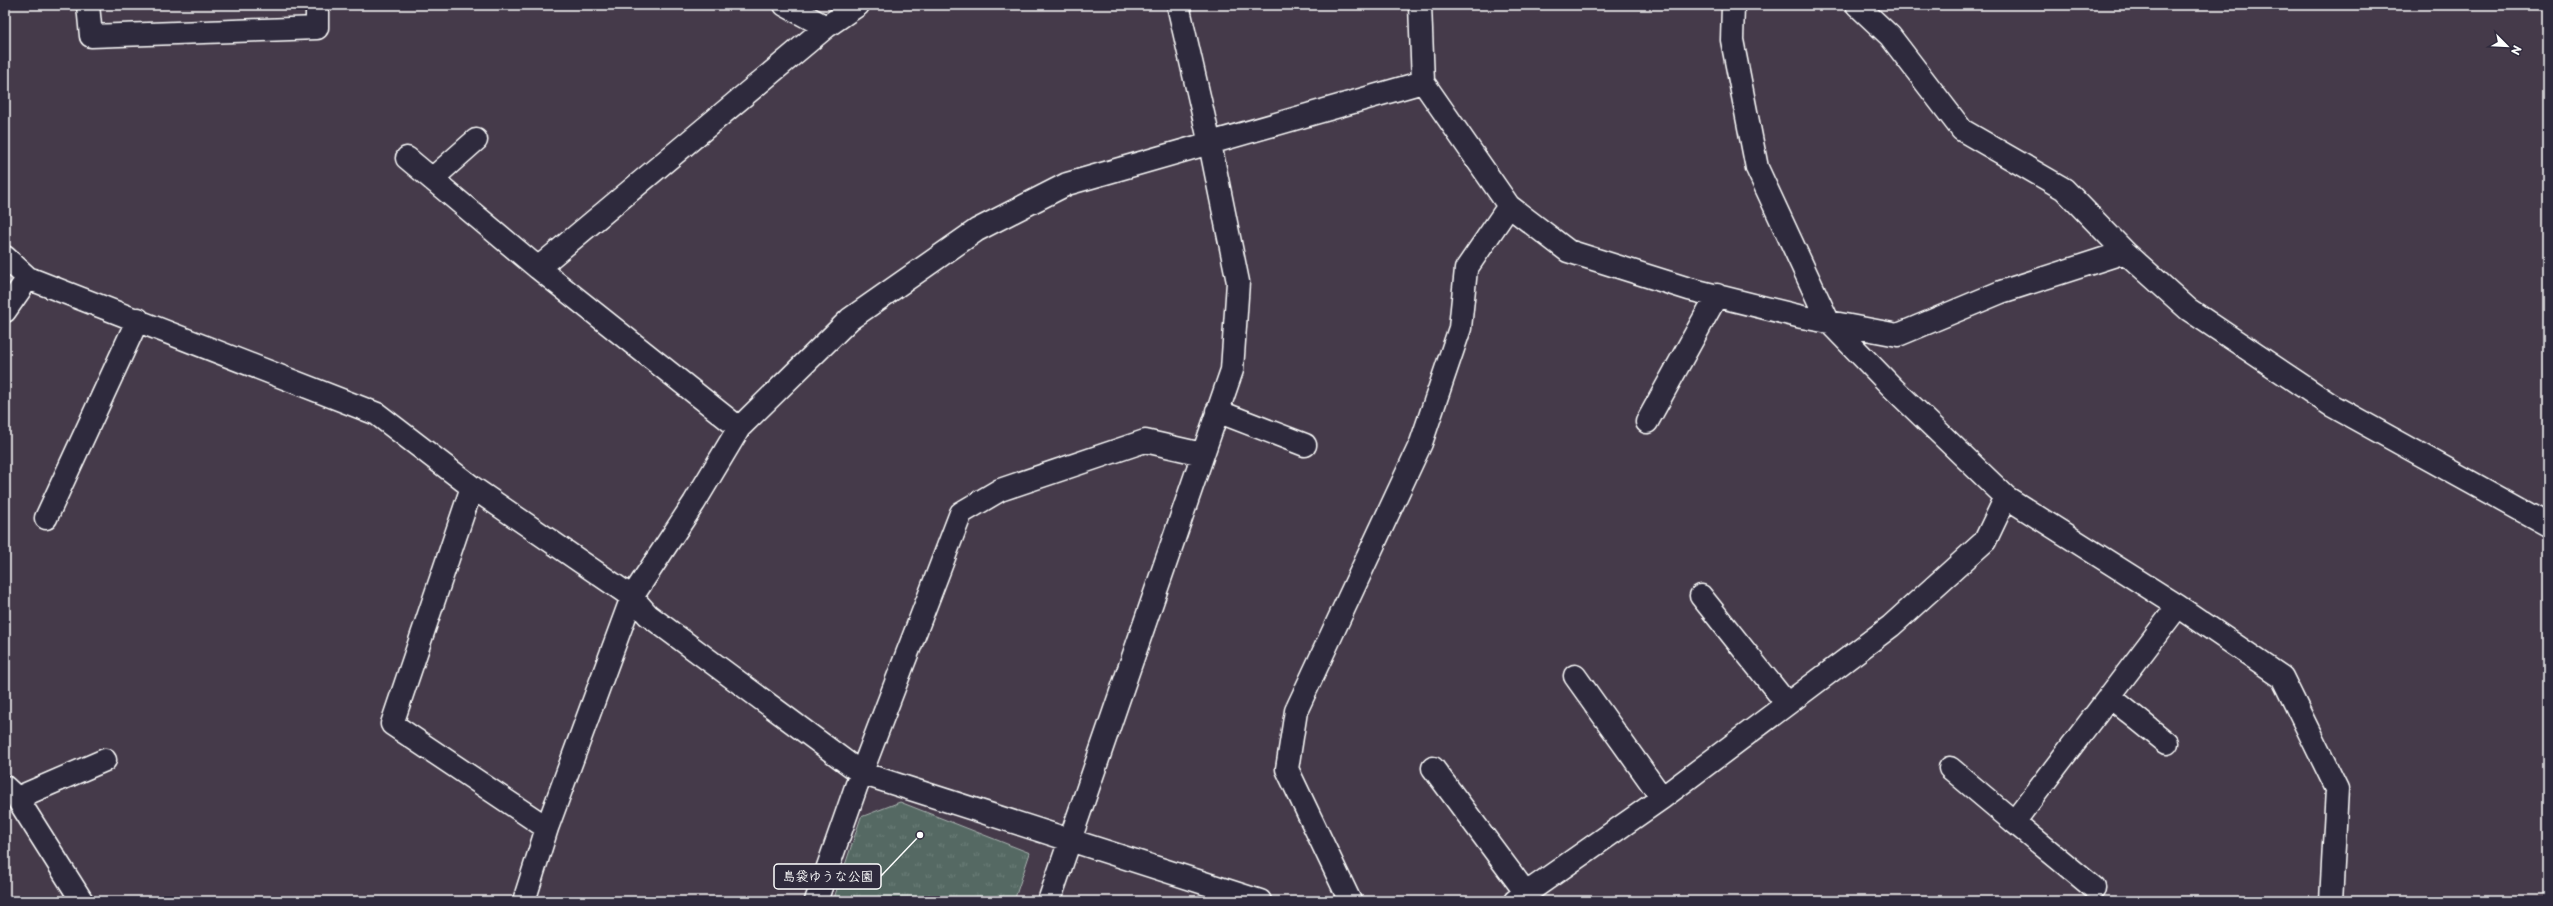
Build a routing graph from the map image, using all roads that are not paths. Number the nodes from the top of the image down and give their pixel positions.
1 (88, 5) edge
2 (317, 5) edge
3 (785, 5) edge
4 (858, 5) edge
5 (1178, 5) edge
6 (1420, 5) edge
7 (1733, 5) edge
8 (1857, 5) edge
9 (826, 27) junction
10 (1423, 82) junction
11 (476, 140) dead end
12 (1210, 144) junction
13 (407, 158) dead end
14 (432, 179) junction
15 (1509, 206) junction
16 (2125, 252) junction
17 (5, 257) edge
18 (538, 268) junction
19 (28, 278) junction
20 (1717, 296) junction
21 (5, 311) edge
22 (138, 319) junction
23 (1828, 321) junction
24 (1217, 411) junction
25 (1647, 422) dead end
26 (739, 428) junction
27 (1305, 445) dead end
28 (1202, 454) junction
29 (472, 487) junction
30 (2006, 497) junction
31 (46, 518) dead end
32 (2548, 525) edge
33 (1702, 596) dead end
34 (632, 597) junction
35 (2178, 606) junction
36 (1575, 676) dead end
37 (2110, 696) junction
38 (1787, 704) junction
39 (2167, 743) dead end
40 (105, 760) dead end
41 (1433, 768) dead end
42 (1950, 768) dead end
43 (861, 773) junction
44 (11, 792) edge
45 (1662, 798) junction
46 (2014, 822) junction
47 (547, 828) junction
48 (1069, 840) junction
49 (2094, 888) dead end
50 (1521, 897) edge
51 (82, 901) edge
52 (524, 901) edge
53 (816, 901) edge
54 (1049, 901) edge
55 (1260, 901) edge
56 (1350, 901) edge
57 (2331, 901) edge

1 - 2 street
3 - 9 street
4 - 9 street
5 - 12 street
6 - 10 street
7 - 23 street
8 - 16 street
9 - 18 street
10 - 12 street
10 - 15 street
11 - 14 street
12 - 24 street
12 - 26 street
13 - 14 street
14 - 18 street
15 - 20 street
15 - 56 street
16 - 23 street
16 - 32 street
17 - 19 street
18 - 26 street
19 - 21 street
19 - 22 street
20 - 23 street
20 - 25 street
22 - 29 street
22 - 31 street
23 - 30 street
24 - 27 street
24 - 28 street
26 - 34 street
28 - 43 street
28 - 48 street
29 - 34 street
29 - 47 street
30 - 35 street
30 - 38 street
33 - 38 street
34 - 43 street
34 - 47 street
35 - 37 street
35 - 57 street
36 - 45 street
37 - 39 street
37 - 46 street
38 - 45 street
40 - 44 street
41 - 50 street
42 - 46 street
43 - 48 street
43 - 53 street
44 - 51 street
45 - 50 street
46 - 49 street
47 - 52 street
48 - 54 street
48 - 55 street

